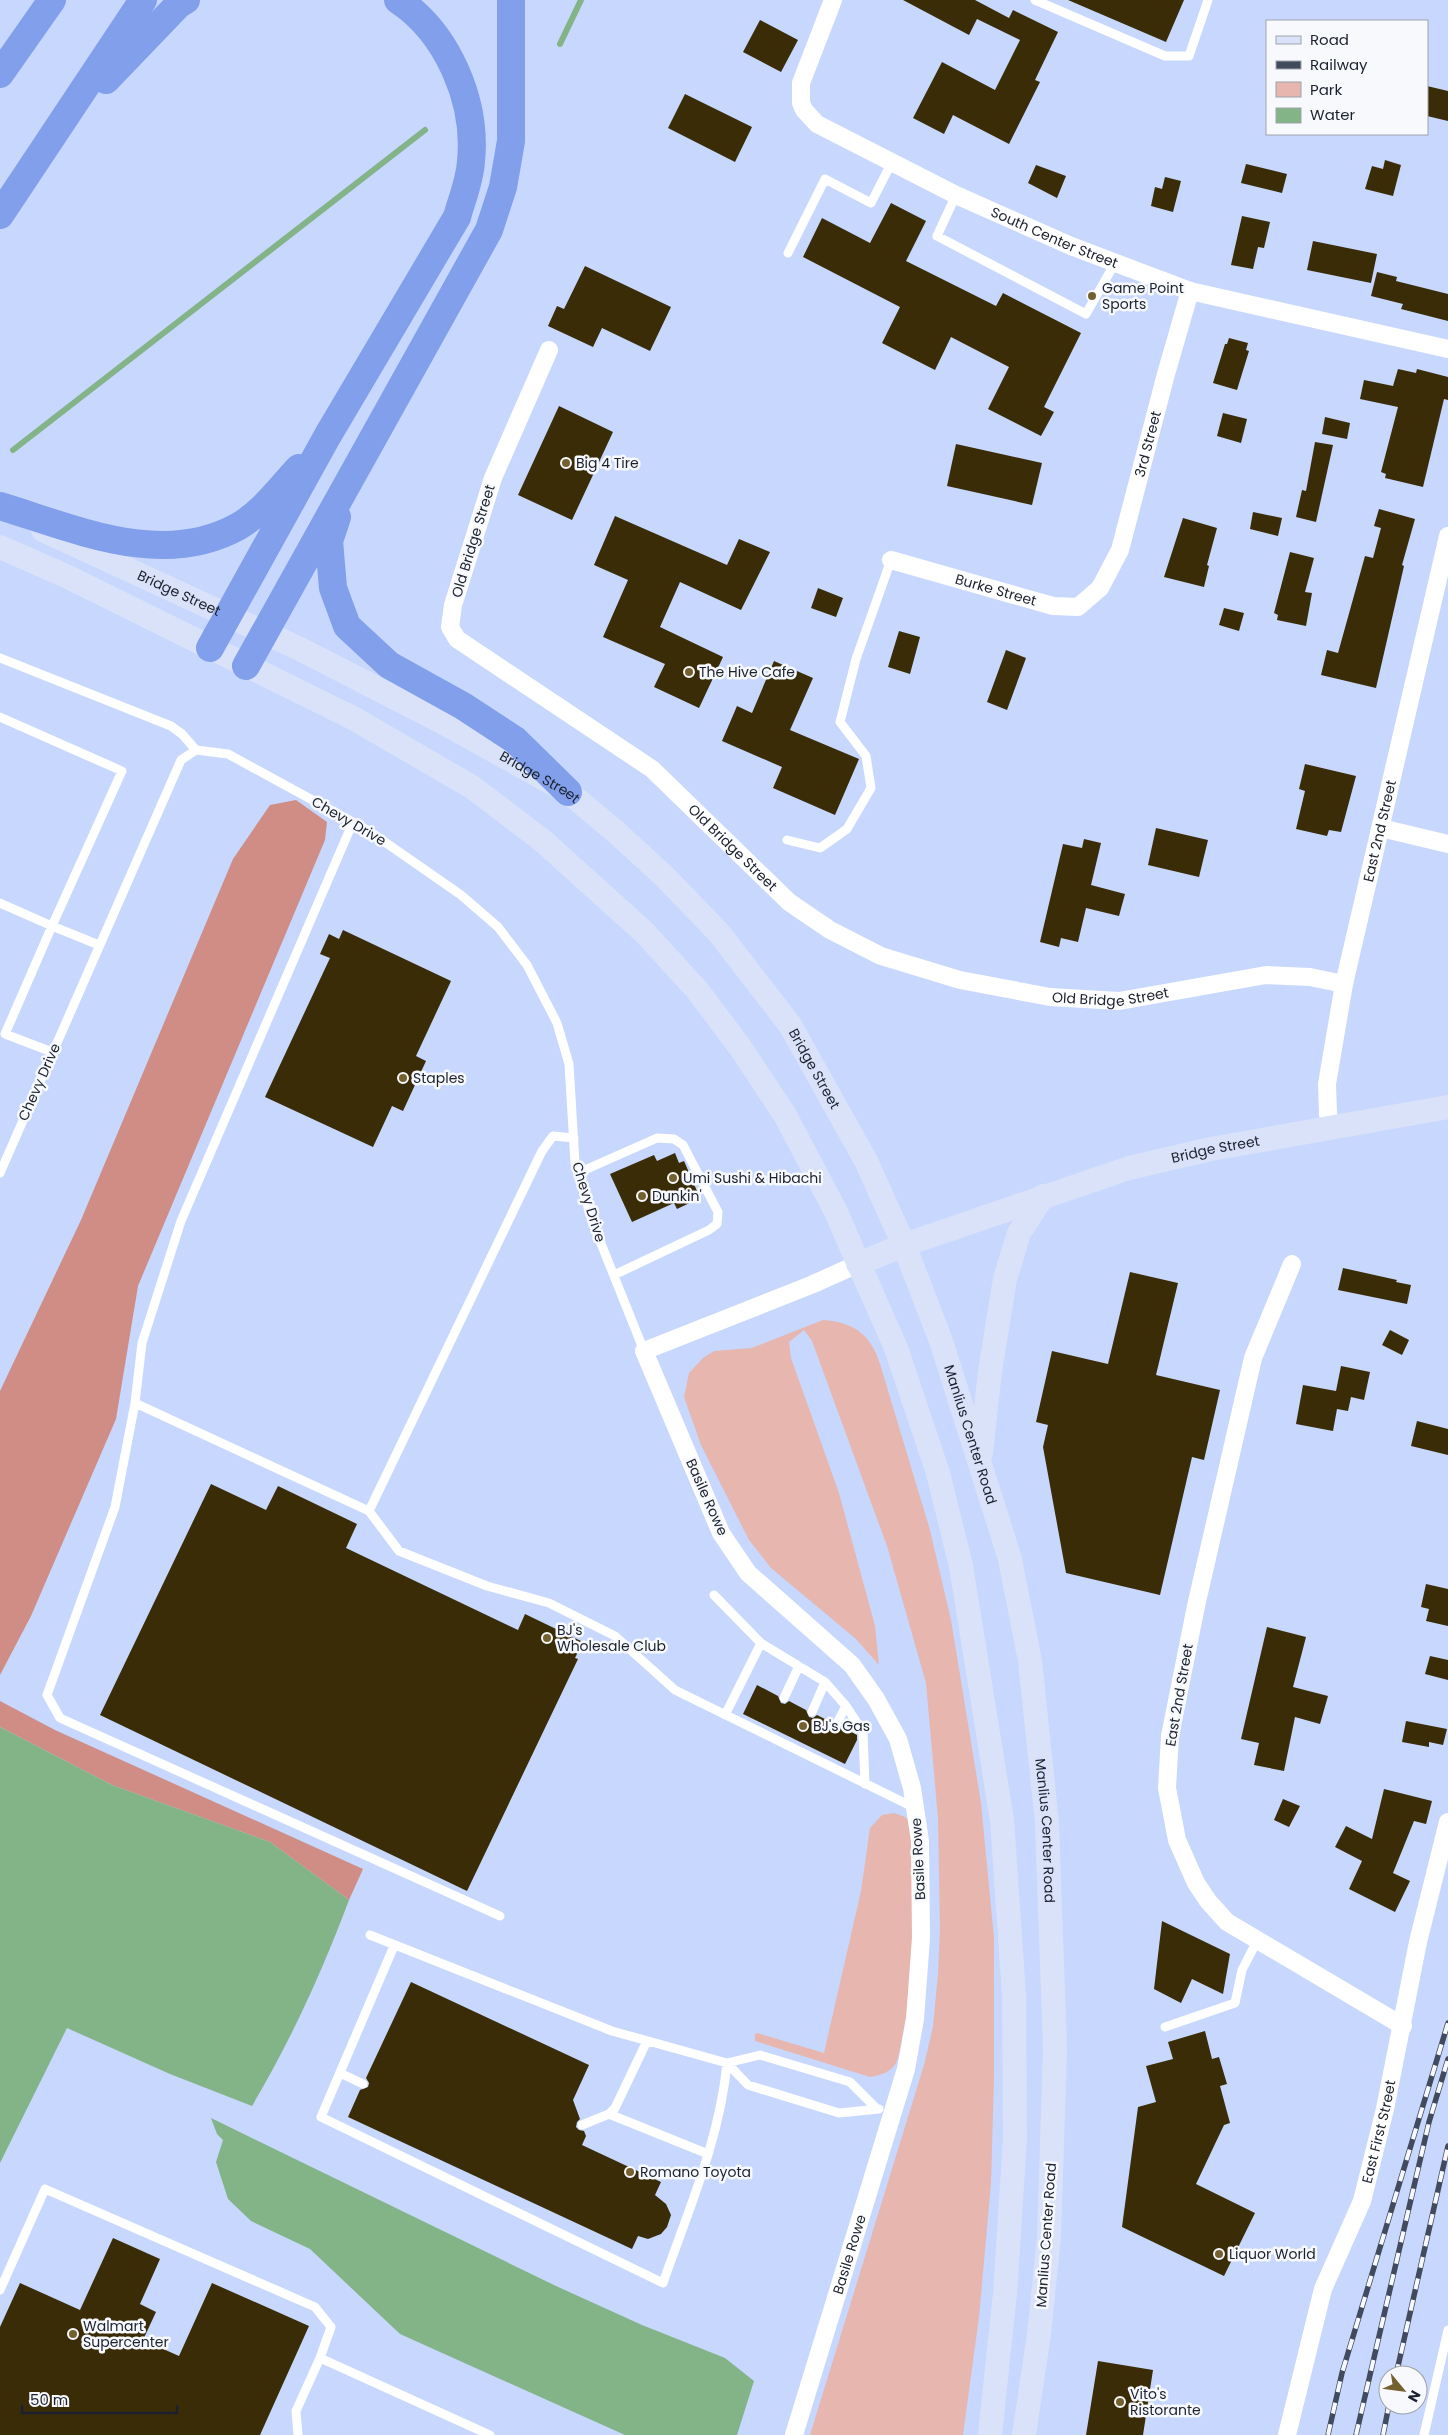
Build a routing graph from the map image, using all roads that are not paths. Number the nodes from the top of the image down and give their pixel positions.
1 (52, 0) edge
2 (143, 0) edge
3 (186, 0) edge
4 (398, 0) edge
5 (511, 0) edge
6 (833, 0) edge
7 (1035, 0) edge
8 (1208, 0) edge
9 (0, 74) edge
10 (58, 130) junction
11 (892, 162) junction
12 (956, 196) junction
13 (0, 214) edge
14 (788, 253) dead end
15 (1115, 262) junction
16 (1190, 291) junction
17 (1448, 349) edge
18 (549, 350) dead end
19 (328, 435) junction
20 (356, 465) junction
21 (0, 508) edge
22 (1448, 536) edge
23 (0, 547) edge
24 (891, 560) joint
25 (1096, 593) joint
26 (228, 616) junction
27 (264, 632) junction
28 (210, 648) junction
29 (0, 658) edge
30 (246, 666) junction
31 (0, 717) edge
32 (196, 750) junction
33 (568, 792) junction
34 (353, 822) junction
35 (1381, 828) junction
36 (787, 840) dead end
37 (1448, 844) edge
38 (0, 903) edge
39 (52, 926) junction
40 (99, 945) junction
41 (1344, 984) junction
42 (52, 1052) junction
43 (1448, 1108) edge
44 (1331, 1127) junction
45 (574, 1138) junction
46 (0, 1172) edge
47 (578, 1173) junction
48 (1043, 1196) junction
49 (904, 1245) junction
50 (858, 1264) junction
51 (1292, 1264) dead end
52 (614, 1276) junction
53 (644, 1351) junction
54 (135, 1403) junction
55 (980, 1462) junction
56 (369, 1511) junction
57 (714, 1595) dead end
58 (760, 1643) junction
59 (799, 1666) junction
60 (825, 1682) junction
61 (784, 1698) dead end
62 (846, 1706) junction
63 (812, 1712) dead end
64 (725, 1715) junction
65 (836, 1725) dead end
66 (865, 1784) junction
67 (915, 1808) junction
68 (1448, 1822) edge
69 (500, 1916) dead end
70 (370, 1935) dead end
71 (1258, 1939) junction
72 (394, 1946) junction
73 (1403, 2026) junction
74 (1165, 2027) dead end
75 (647, 2041) junction
76 (727, 2063) junction
77 (340, 2073) junction
78 (363, 2084) dead end
79 (884, 2111) junction
80 (609, 2114) junction
81 (582, 2125) dead end
82 (708, 2154) junction
83 (0, 2290) edge
84 (1448, 2330) edge
85 (320, 2358) junction
86 (298, 2435) edge
87 (490, 2435) edge
88 (794, 2435) edge
89 (990, 2435) edge
90 (1024, 2435) edge
91 (1287, 2435) edge
92 (1424, 2435) edge

1 - 9 highway
2 - 10 highway
3 - 10 highway
4 - 19 highway
5 - 20 highway
6 - 11 street, South Center Street
7 - 8 lane
10 - 13 highway
11 - 12 street, South Center Street
11 - 14 lane
12 - 15 street, South Center Street
12 - 15 lane
15 - 16 street, South Center Street
16 - 17 street, South Center Street
16 - 25 street, 3rd Street
18 - 41 street, Old Bridge Street
19 - 21 highway
19 - 26 highway
20 - 27 highway
20 - 33 highway
21 - 26 main road, Bridge Street
22 - 35 street, East 2nd Street
23 - 28 main road
24 - 25 street, Burke Street
24 - 36 lane
26 - 27 main road, Bridge Street
26 - 28 highway
27 - 30 highway
27 - 33 main road, Bridge Street
28 - 30 main road
29 - 32 lane
30 - 50 main road
31 - 39 lane
32 - 34 lane, Chevy Drive
32 - 40 lane, Chevy Drive
33 - 49 main road, Bridge Street
34 - 45 lane, Chevy Drive
34 - 54 lane
35 - 37 street
35 - 41 street, East 2nd Street
38 - 39 lane
39 - 40 lane
39 - 42 lane
40 - 42 lane, Chevy Drive
41 - 44 street, East 2nd Street
42 - 46 lane, Chevy Drive
43 - 44 main road, Bridge Street
44 - 48 main road, Bridge Street
45 - 47 lane, Chevy Drive
45 - 56 lane
47 - 52 lane, Chevy Drive
47 - 52 lane
48 - 49 main road, Bridge Street
48 - 55 main road
49 - 50 main road, Bridge Street
49 - 55 main road, Manlius Center Road
50 - 53 street, Bridge Street
50 - 89 main road
51 - 71 street, East 2nd Street
52 - 53 lane, Chevy Drive
53 - 67 street, Basile Rowe
54 - 56 lane
54 - 69 lane
55 - 90 main road, Manlius Center Road
56 - 64 lane
57 - 58 lane
58 - 59 lane
58 - 64 lane
59 - 60 lane
59 - 61 lane
60 - 62 lane
60 - 63 lane
62 - 65 lane
62 - 66 lane
64 - 66 lane
66 - 67 lane
67 - 79 street, Basile Rowe
68 - 73 street, East First Street
70 - 72 lane
71 - 73 street, East 2nd Street
71 - 74 lane
72 - 75 lane
72 - 77 lane
73 - 91 street, East First Street
75 - 76 lane
75 - 80 lane
76 - 79 lane
76 - 79 lane
76 - 82 lane
77 - 78 lane
77 - 82 lane
79 - 88 street, Basile Rowe
80 - 81 lane
80 - 82 lane
83 - 85 lane
84 - 92 lane
85 - 86 lane
85 - 87 lane

